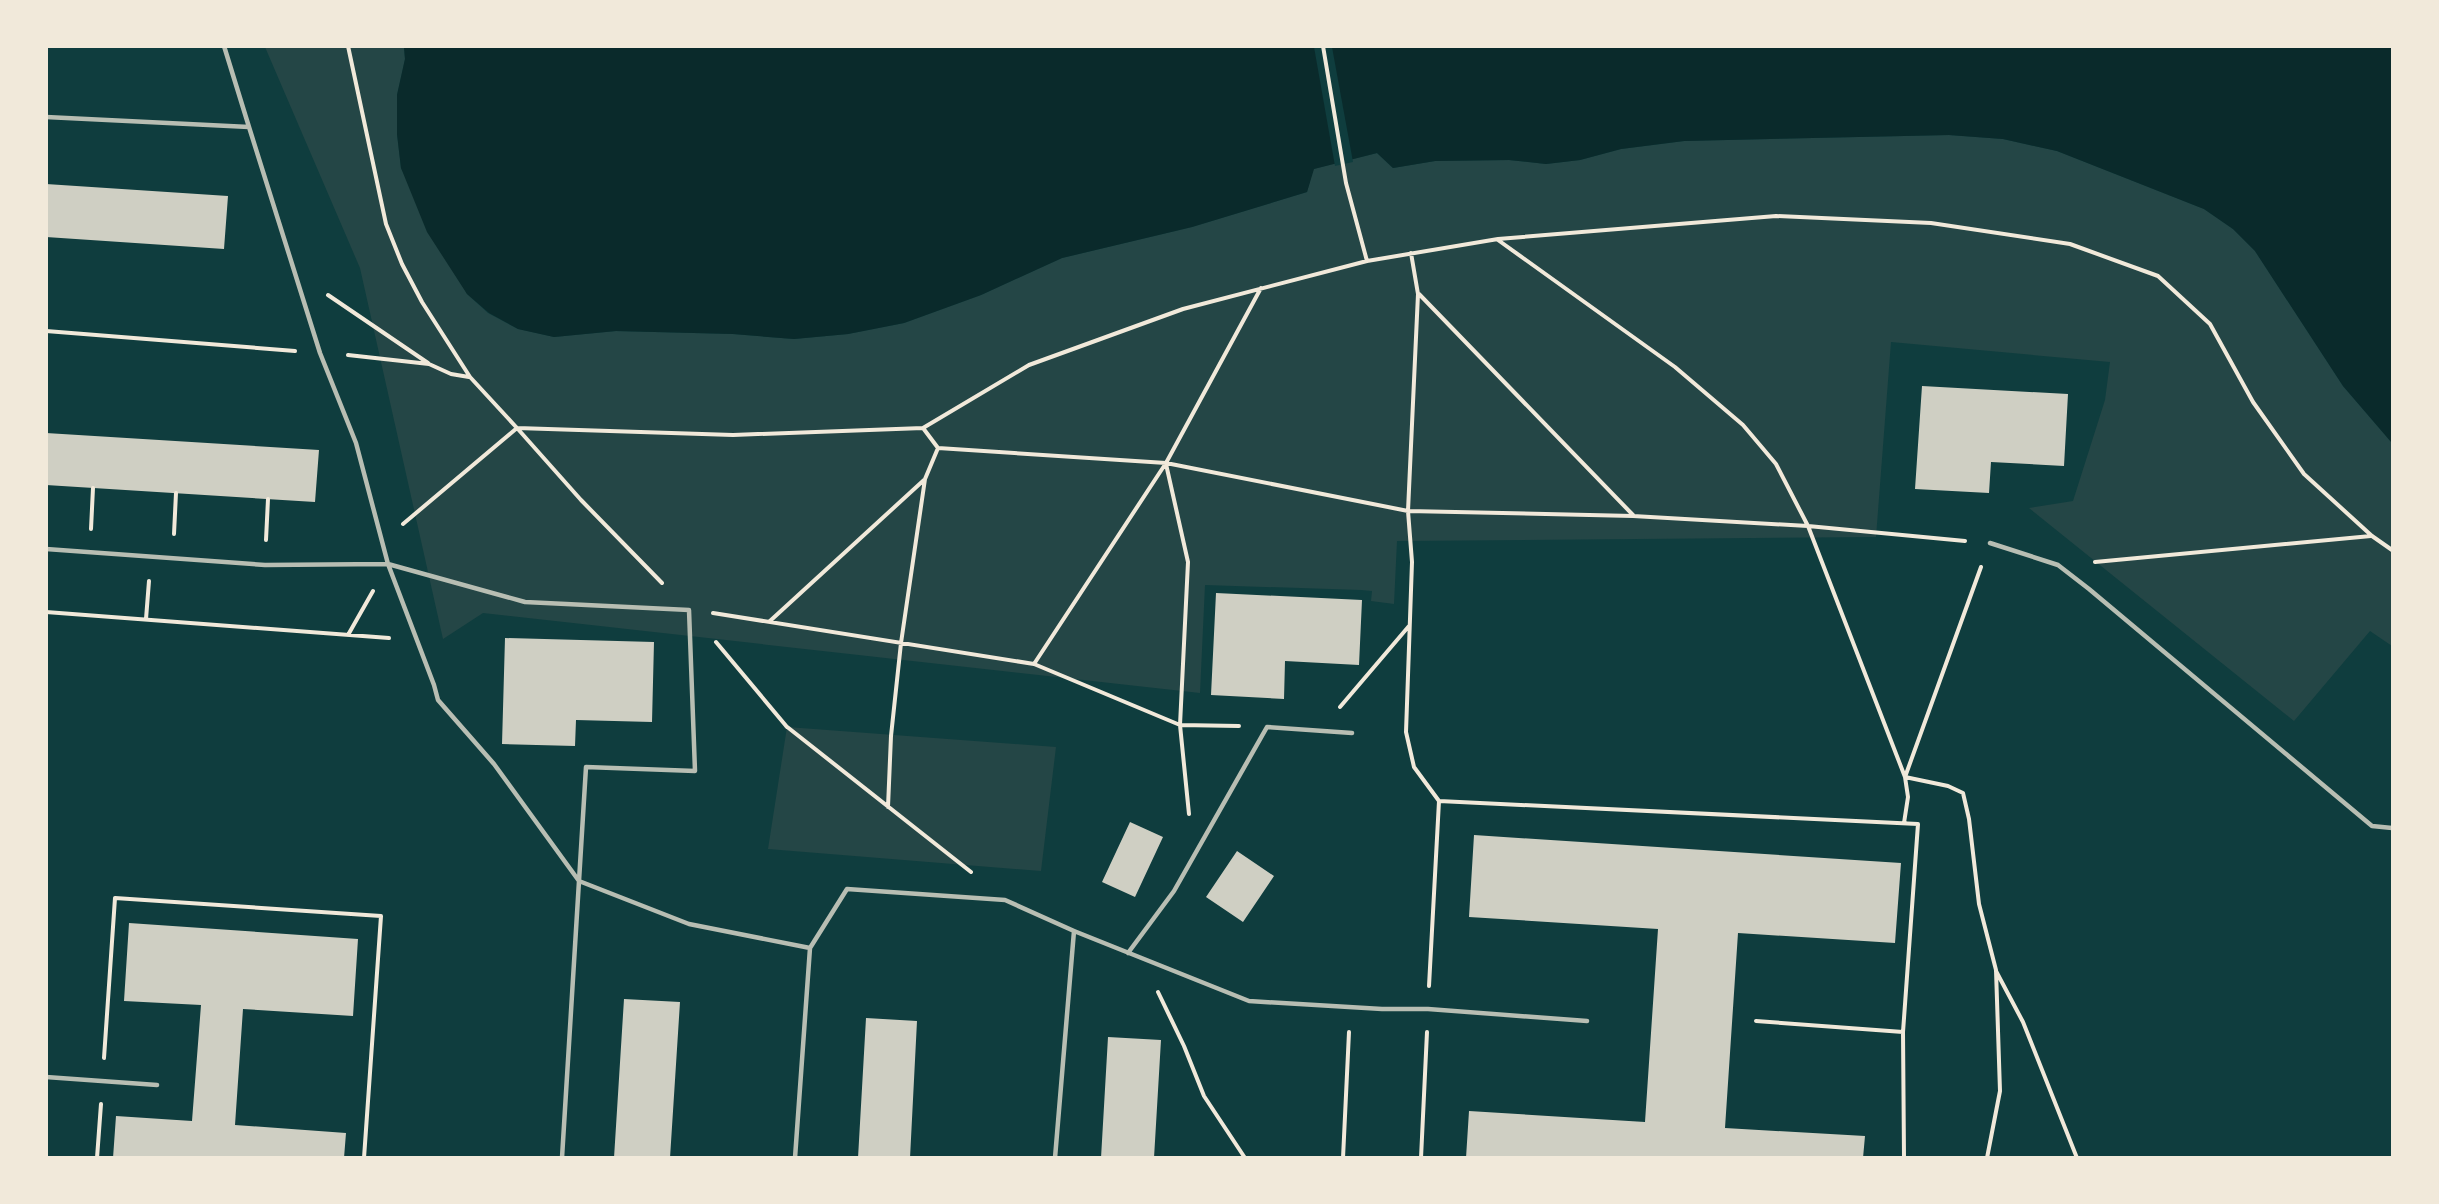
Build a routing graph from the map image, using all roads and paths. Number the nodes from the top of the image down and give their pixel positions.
1 (224, 46) edge
2 (348, 46) edge
3 (1323, 46) edge
4 (46, 117) edge
5 (249, 127) junction
6 (1498, 239) junction
7 (1411, 253) junction
8 (1367, 261) junction
9 (295, 273) junction
10 (1261, 288) junction
11 (1418, 294) junction
12 (46, 331) edge
13 (320, 353) junction
14 (429, 364) junction
15 (470, 377) junction
16 (517, 428) junction
17 (923, 428) junction
18 (939, 448) junction
19 (1166, 463) junction
20 (925, 479) junction
21 (93, 488) dead end
22 (176, 493) dead end
23 (268, 499) dead end
24 (1408, 511) junction
25 (1633, 516) junction
26 (1808, 526) junction
27 (2372, 536) junction
28 (382, 542) junction
29 (1990, 543) junction
30 (46, 549) edge
31 (2392, 550) edge
32 (90, 552) junction
33 (150, 556) junction
34 (172, 558) junction
35 (388, 564) junction
36 (265, 565) junction
37 (2058, 566) junction
38 (689, 610) junction
39 (46, 612) edge
40 (146, 619) junction
41 (770, 621) junction
42 (1410, 625) junction
43 (348, 635) junction
44 (417, 640) junction
45 (901, 643) junction
46 (1034, 664) junction
47 (1180, 725) junction
48 (1267, 727) junction
49 (1319, 731) junction
50 (1352, 733) dead end
51 (1905, 777) junction
52 (1439, 801) junction
53 (888, 807) junction
54 (1904, 823) junction
55 (2392, 828) edge
56 (1193, 853) junction
57 (579, 881) junction
58 (1005, 900) junction
59 (1074, 932) junction
60 (810, 948) junction
61 (1128, 953) junction
62 (1142, 959) junction
63 (1996, 970) junction
64 (1350, 1007) junction
65 (1428, 1009) junction
66 (1587, 1021) dead end
67 (1756, 1021) dead end
68 (1903, 1032) junction
69 (46, 1077) edge
70 (102, 1081) junction
71 (157, 1085) dead end
72 (97, 1158) edge
73 (364, 1158) edge
74 (562, 1158) edge
75 (795, 1158) edge
76 (1055, 1158) edge
77 (1245, 1158) edge
78 (1343, 1158) edge
79 (1421, 1158) edge
80 (1904, 1158) edge
81 (1987, 1158) edge
82 (2077, 1158) edge

1 - 5 lane
2 - 15 path
3 - 8 path
4 - 5 lane
5 - 9 lane
6 - 7 path
6 - 26 path
6 - 27 path
7 - 8 path
7 - 11 path
8 - 10 path
9 - 13 lane
9 - 14 path
10 - 17 path
10 - 19 path
11 - 24 path
11 - 25 path
12 - 13 path
13 - 14 path
13 - 28 lane
14 - 15 path
15 - 16 path
16 - 17 path
16 - 28 path
16 - 38 path
17 - 18 path
18 - 19 path
18 - 20 path
19 - 24 path
19 - 46 path
19 - 47 path
20 - 41 path
20 - 45 path
21 - 32 path
22 - 34 path
23 - 36 path
24 - 25 path
24 - 42 path
25 - 26 path
26 - 29 path
26 - 51 path
27 - 31 path
27 - 37 path
28 - 35 lane
29 - 37 lane
29 - 51 path
30 - 32 lane
32 - 33 lane
33 - 34 lane
33 - 40 path
34 - 36 lane
35 - 36 lane
35 - 38 lane
35 - 43 path
35 - 44 lane
37 - 55 lane
38 - 41 path
38 - 53 path
38 - 57 lane
39 - 40 path
40 - 43 path
41 - 45 path
42 - 49 path
42 - 52 path
43 - 44 path
44 - 57 lane
45 - 46 path
45 - 53 path
46 - 47 path
47 - 48 path
47 - 56 path
48 - 49 lane
48 - 56 lane
49 - 50 lane
51 - 54 path
51 - 63 path
52 - 54 path
52 - 65 path
53 - 58 path
54 - 68 path
56 - 61 lane
57 - 60 lane
57 - 74 lane
58 - 59 lane
58 - 60 lane
59 - 61 lane
59 - 76 lane
60 - 75 lane
61 - 62 lane
62 - 64 lane
62 - 77 path
63 - 81 path
63 - 82 path
64 - 65 lane
64 - 78 path
65 - 66 lane
65 - 79 path
67 - 68 path
68 - 80 path
69 - 70 lane
70 - 71 lane
70 - 72 path
70 - 73 path

